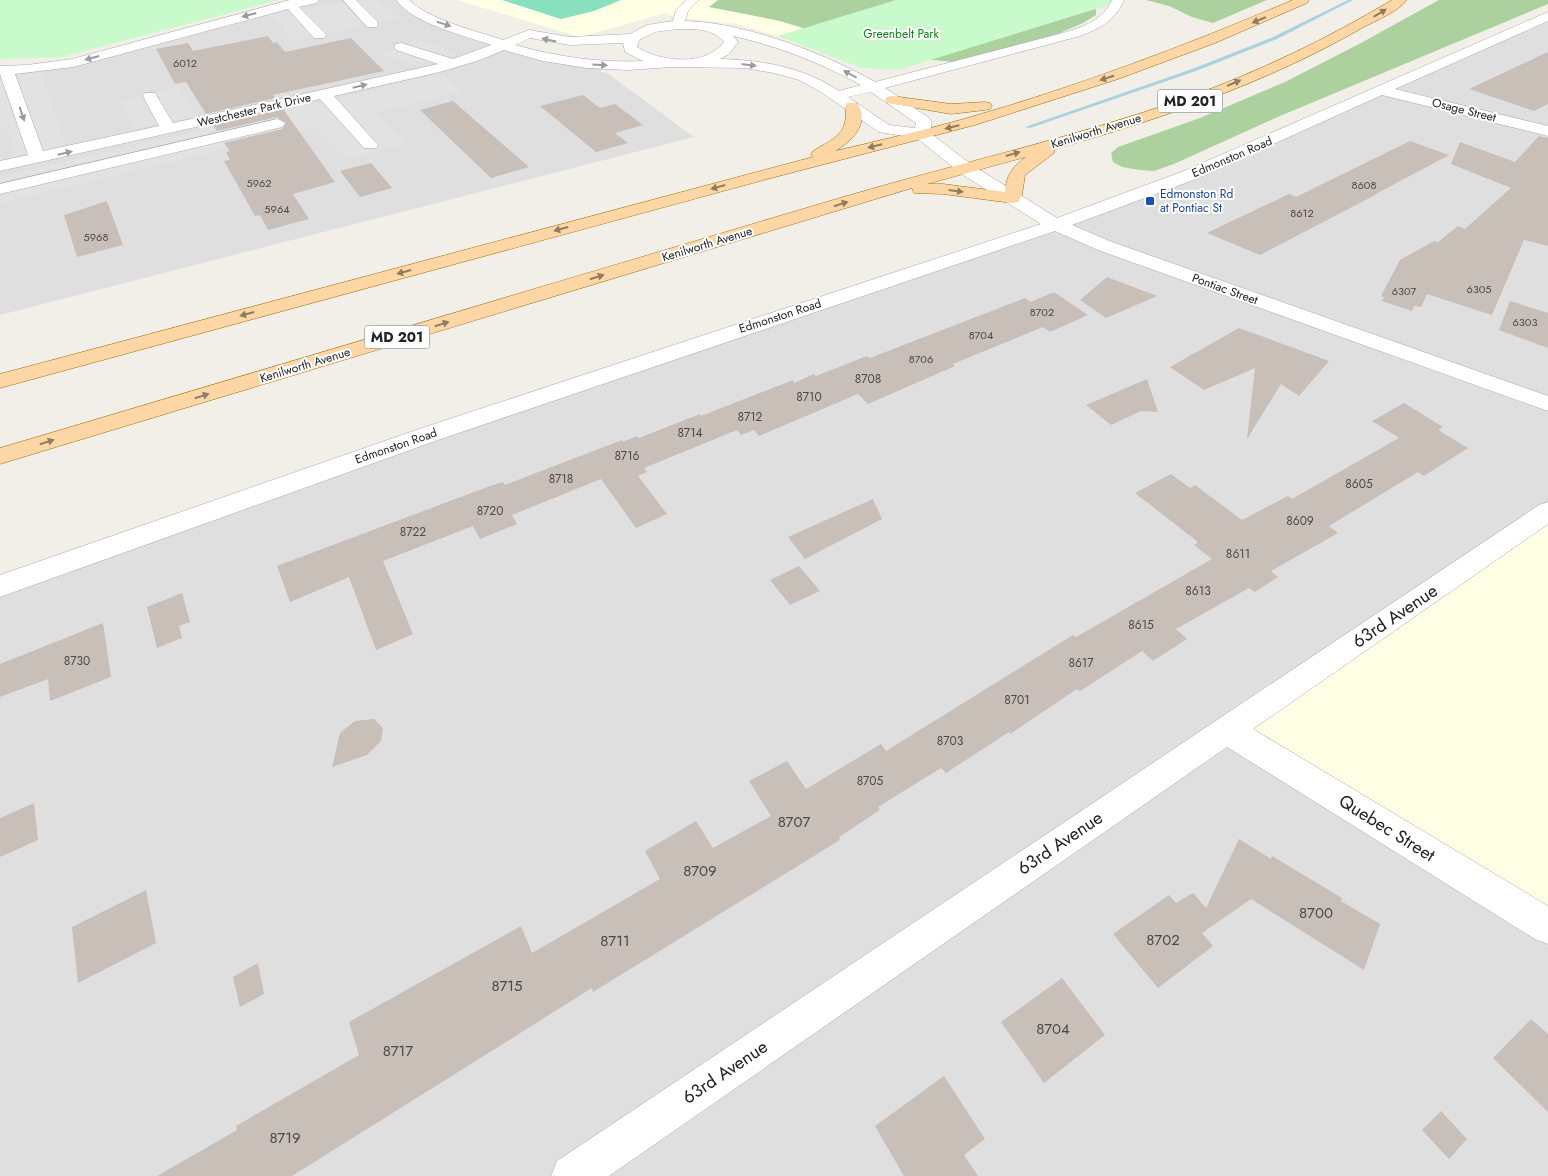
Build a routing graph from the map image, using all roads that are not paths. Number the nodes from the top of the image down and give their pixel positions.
1 (313, 0) edge
2 (349, 0) edge
3 (402, 0) edge
4 (693, 0) edge
5 (1118, 0) edge
6 (1303, 0) edge
7 (1401, 0) edge
8 (290, 4) junction
9 (1548, 16) edge
10 (372, 24) dead end
11 (678, 25) junction
12 (512, 28) dead end
13 (714, 29) junction
14 (529, 34) junction
15 (318, 35) dead end
16 (632, 38) junction
17 (504, 44) junction
18 (401, 47) dead end
19 (677, 63) junction
20 (453, 64) junction
21 (3, 69) edge
22 (873, 87) junction
23 (1380, 90) junction
24 (324, 94) junction
25 (150, 96) dead end
26 (837, 96) junction
27 (1048, 96) junction
28 (892, 100) junction
29 (357, 105) dead end
30 (852, 106) junction
31 (338, 109) junction
32 (319, 114) dead end
33 (290, 121) dead end
34 (169, 129) junction
35 (1548, 131) edge
36 (922, 134) junction
37 (1062, 142) junction
38 (370, 145) dead end
39 (38, 159) junction
40 (0, 166) edge
41 (966, 168) junction
42 (765, 174) junction
43 (0, 189) edge
44 (890, 189) junction
45 (1014, 200) junction
46 (1056, 225) junction
47 (999, 243) junction
48 (0, 382) edge
49 (1548, 404) edge
50 (0, 456) edge
51 (1548, 511) edge
52 (0, 586) edge
53 (1227, 730) junction
54 (1548, 926) edge
55 (572, 1176) edge

1 - 8 street
2 - 10 street
3 -> 17 street
4 - 11 street
5 - 22 street
6 -> 27 main road
37 -> 7 main road, Kenilworth Avenue / MD 201
8 - 15 street
8 -> 21 street
9 - 23 street, Edmonston Road
11 - 13 street
11 - 16 street
12 - 14 street
13 - 19 street
22 -> 13 street
16 -> 14 street
14 - 17 street, Westchester Park Drive
16 - 19 street
17 -> 19 street
17 - 20 street, Westchester Park Drive
18 - 20 street
19 -> 26 street
24 -> 20 street, Westchester Park Drive
21 -> 39 street
22 - 26 street
22 - 28 street
23 - 35 street, Osage Street
23 - 46 street, Edmonston Road
24 - 31 street
24 - 34 street, Westchester Park Drive
25 - 34 street
26 - 30 street
27 - 28 main road
27 -> 36 main road
28 - 36 street
29 - 31 street
30 - 36 street
30 - 42 main road
31 - 32 street
31 - 38 street
33 - 43 street
39 -> 34 street, Westchester Park Drive
36 - 41 street, Pontiac Street
36 -> 42 main road
41 -> 37 main road, Kenilworth Avenue / MD 201
37 - 45 main road
39 - 40 street, Westchester Park Drive
41 - 44 main road, Kenilworth Avenue / MD 201
41 - 45 street, Pontiac Street
42 -> 48 main road
44 -> 45 main road
50 -> 44 main road, Kenilworth Avenue / MD 201
45 - 46 street, Pontiac Street
45 - 47 street
46 - 47 street, Edmonston Road
46 - 49 street, Pontiac Street
47 - 52 street, Edmonston Road
51 - 53 street, 63rd Avenue
53 - 54 street, Quebec Street
53 - 55 street, 63rd Avenue

